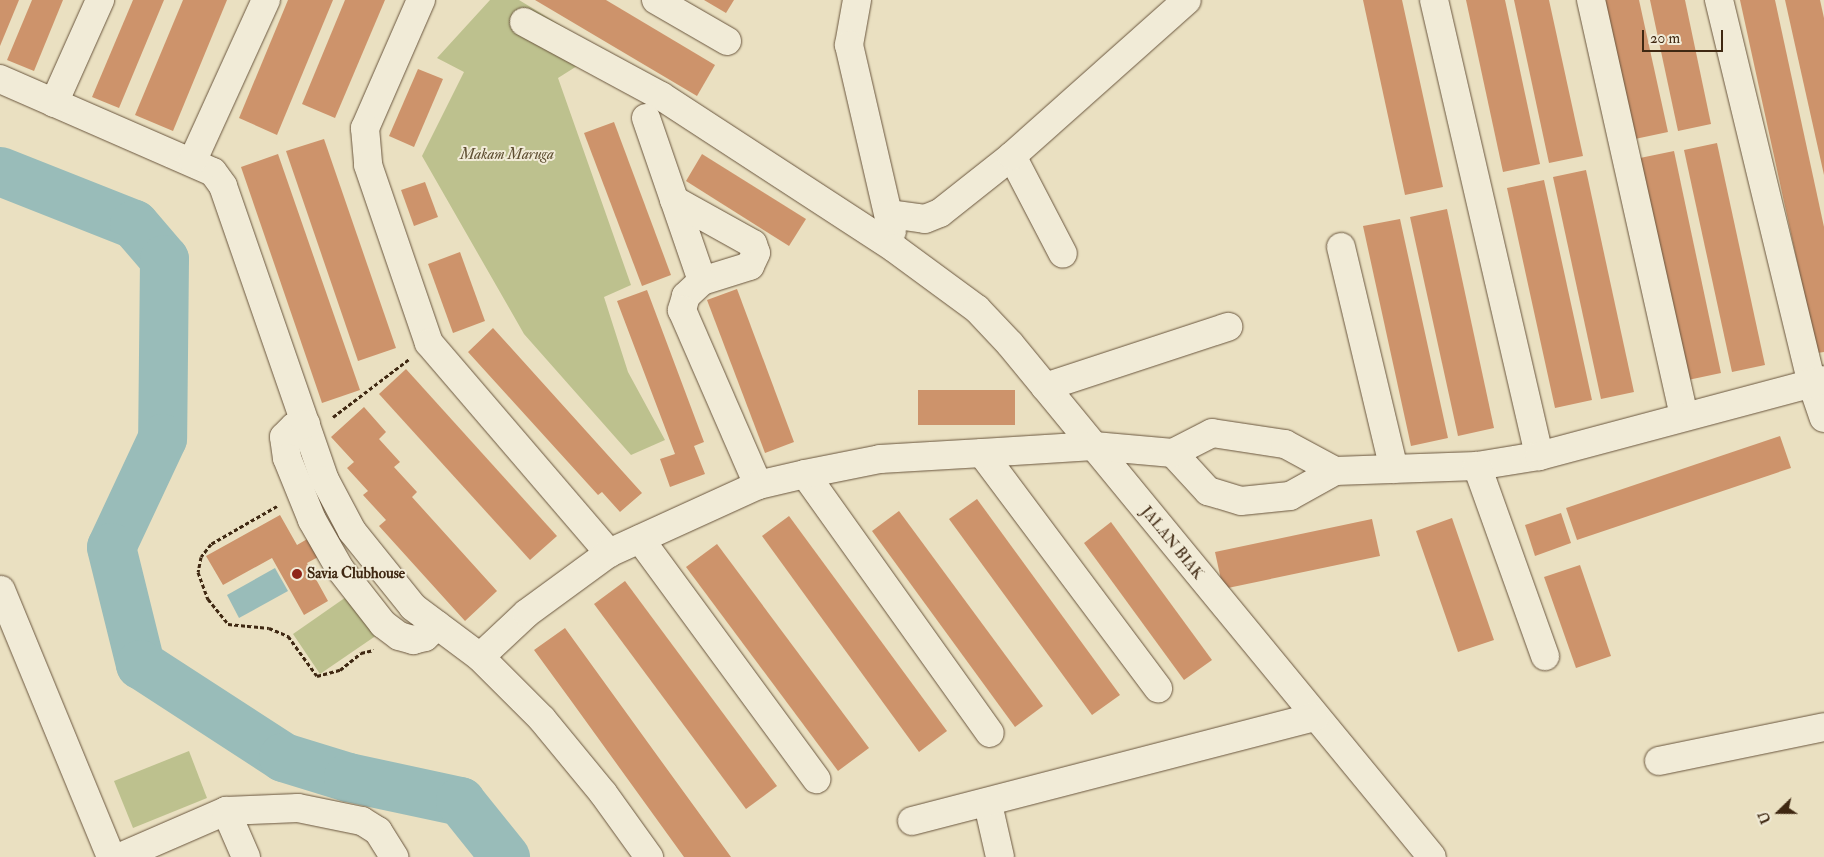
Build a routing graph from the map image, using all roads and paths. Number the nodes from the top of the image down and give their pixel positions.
1 (100, 0) edge
2 (266, 0) edge
3 (421, 0) edge
4 (656, 0) edge
5 (857, 0) edge
6 (1187, 0) edge
7 (1434, 0) edge
8 (1591, 0) edge
9 (1719, 0) edge
10 (524, 22) dead end
11 (727, 41) dead end
12 (0, 79) edge
13 (54, 102) junction
14 (646, 118) dead end
15 (1012, 156) junction
16 (193, 160) junction
17 (674, 200) junction
18 (890, 214) junction
19 (1341, 247) dead end
20 (894, 248) junction
21 (1063, 254) dead end
22 (702, 281) junction
23 (1228, 327) dead end
24 (430, 343) junction
25 (1818, 381) edge
26 (1045, 387) junction
27 (1684, 416) junction
28 (1824, 418) edge
29 (306, 424) junction
30 (1094, 446) junction
31 (982, 452) junction
32 (1172, 453) junction
33 (1539, 456) junction
34 (1477, 466) junction
35 (1394, 469) junction
36 (1335, 471) junction
37 (805, 474) junction
38 (758, 485) junction
39 (302, 494) junction
40 (640, 539) junction
41 (609, 552) junction
42 (1, 590) edge
43 (437, 625) junction
44 (399, 636) junction
45 (1545, 656) dead end
46 (480, 657) junction
47 (1158, 688) dead end
48 (1315, 717) junction
49 (1824, 727) edge
50 (990, 733) dead end
51 (1659, 761) dead end
52 (816, 779) dead end
53 (988, 804) junction
54 (226, 811) junction
55 (912, 821) dead end
56 (111, 857) edge
57 (120, 857) edge
58 (246, 857) edge
59 (394, 857) edge
60 (649, 857) edge
61 (1000, 857) edge
62 (1432, 857) edge

1 - 13 street
2 - 16 street
3 - 24 street
4 - 11 street
5 - 18 street
6 - 15 street
7 - 33 street
8 - 27 street
9 - 25 street
10 - 20 street, JALAN BIAK
12 - 13 street
13 - 16 street
14 - 17 street
15 - 18 street
15 - 21 street
16 - 29 street
17 - 22 street
17 - 22 street
18 - 20 street
19 - 35 street
20 - 26 street, JALAN BIAK
22 - 38 street
23 - 26 street
24 - 29 path
24 - 41 street
25 - 27 street
25 - 28 street
26 - 30 street, JALAN BIAK
27 - 33 street
29 - 39 street
29 - 43 street
30 - 31 street
30 - 32 street
30 - 48 street, JALAN BIAK
31 - 37 street
31 - 47 street
32 - 36 street
32 - 36 street
33 - 34 street
34 - 35 street
34 - 45 street
35 - 36 street
37 - 38 street
37 - 50 street
38 - 40 street
39 - 44 street
39 - 44 path
40 - 41 street
40 - 52 street
41 - 46 street
42 - 56 street
43 - 44 street
43 - 46 street
46 - 60 street
48 - 53 street
48 - 62 street, JALAN BIAK
49 - 51 street
53 - 55 street
53 - 61 street
54 - 57 street
54 - 58 street
54 - 59 street

